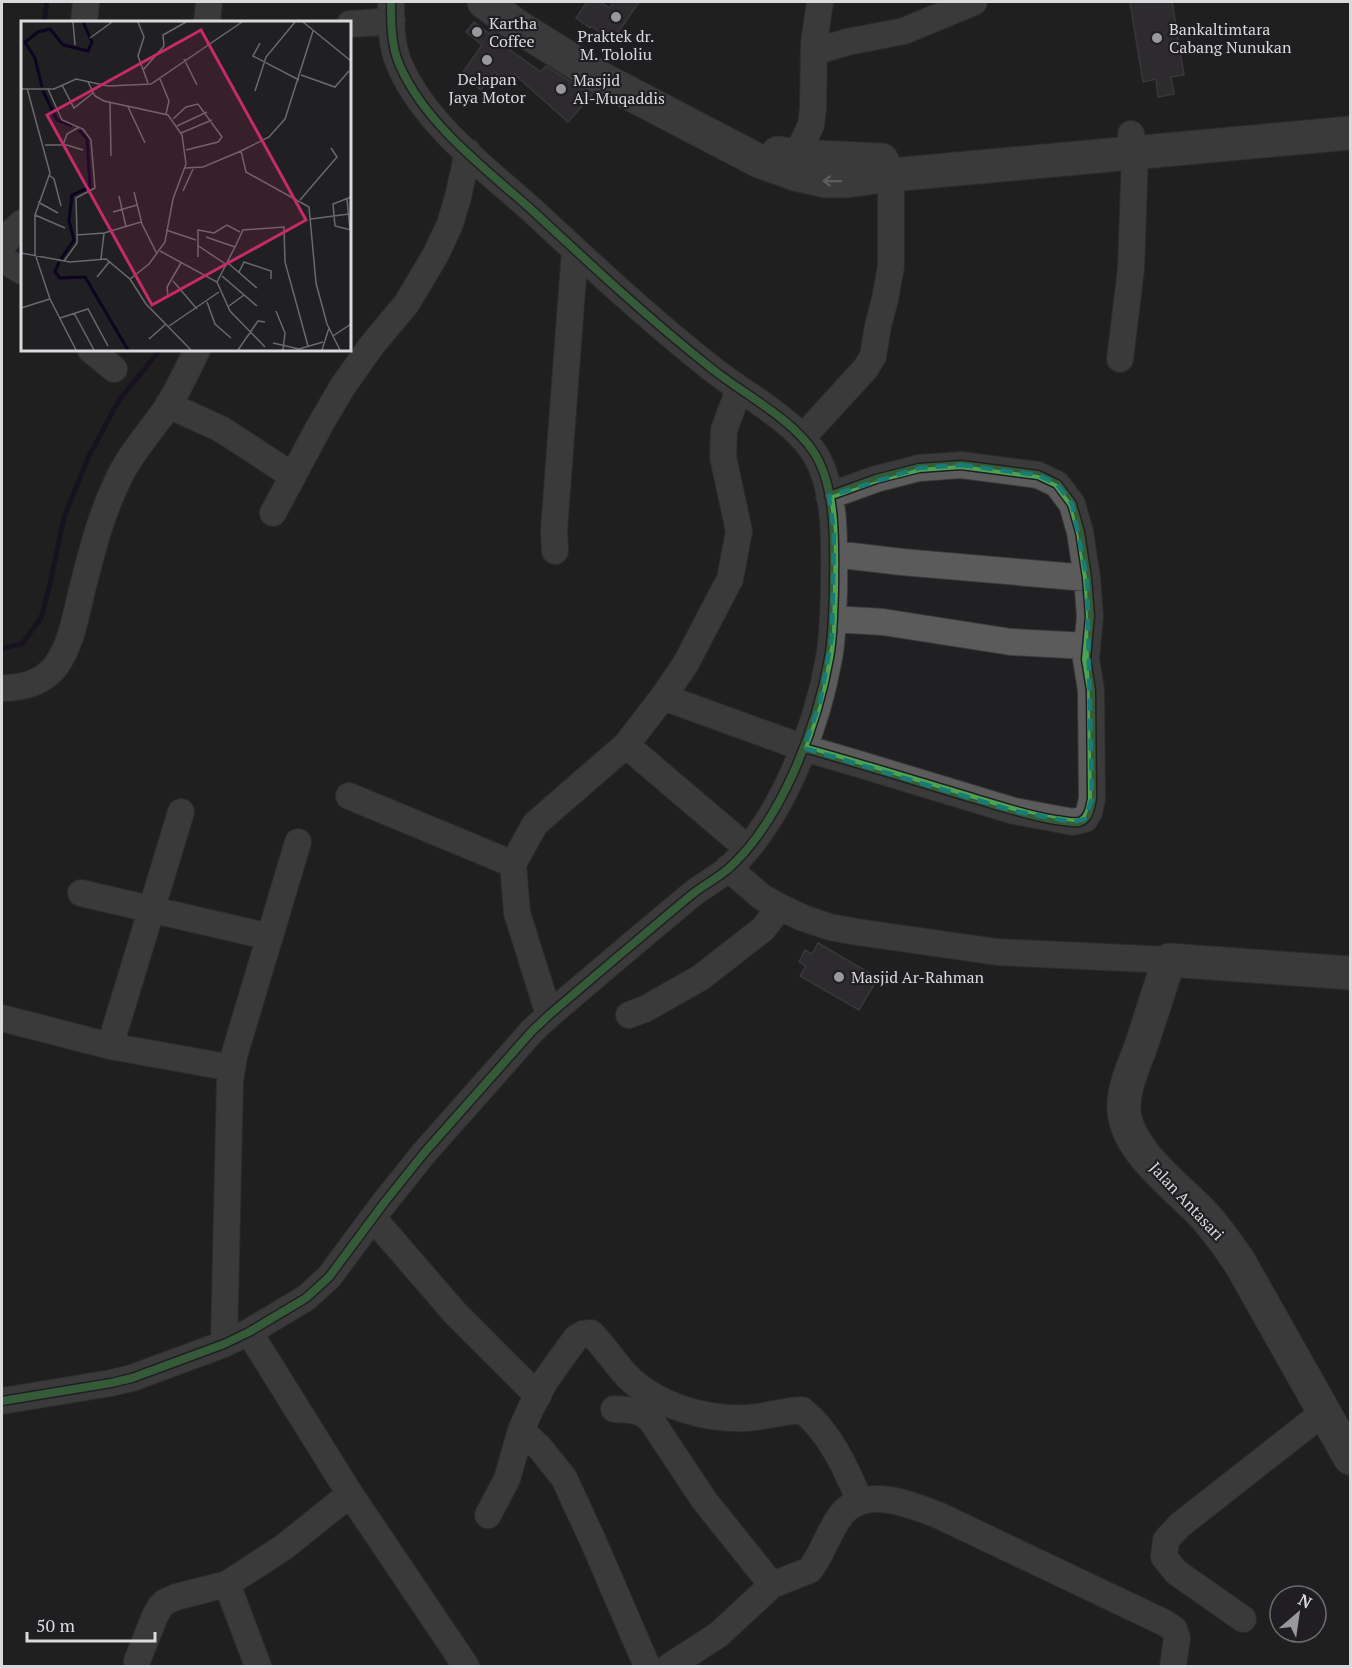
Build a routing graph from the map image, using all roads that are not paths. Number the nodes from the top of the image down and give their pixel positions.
1 (86, 2) edge
2 (209, 2) edge
3 (484, 2) edge
4 (518, 2) edge
5 (820, 2) edge
6 (974, 2) edge
7 (391, 11) edge
8 (84, 21) edge
9 (207, 21) edge
10 (351, 24) edge
11 (814, 52) junction
12 (1350, 119) edge
13 (1350, 133) edge
14 (1133, 143) junction
15 (468, 152) junction
16 (796, 156) junction
17 (891, 175) junction
18 (21, 224) edge
19 (2, 247) edge
20 (575, 250) junction
21 (2, 259) edge
22 (21, 270) edge
23 (93, 351) edge
24 (196, 351) edge
25 (1120, 359) dead end
26 (114, 369) dead end
27 (740, 389) junction
28 (168, 405) junction
29 (803, 437) junction
30 (293, 476) junction
31 (829, 496) junction
32 (273, 513) dead end
33 (555, 551) dead end
34 (834, 554) junction
35 (1087, 578) junction
36 (833, 619) junction
37 (1087, 646) junction
38 (2, 688) edge
39 (663, 697) junction
40 (626, 745) junction
41 (804, 748) junction
42 (349, 796) dead end
43 (181, 812) dead end
44 (297, 842) dead end
45 (747, 848) junction
46 (513, 864) junction
47 (728, 868) junction
48 (81, 893) dead end
49 (780, 907) junction
50 (152, 908) junction
51 (270, 936) junction
52 (1168, 960) junction
53 (1350, 973) edge
54 (549, 1015) junction
55 (629, 1015) dead end
56 (2, 1018) edge
57 (110, 1046) junction
58 (232, 1068) junction
59 (373, 1218) junction
60 (249, 1332) junction
61 (224, 1344) junction
62 (538, 1396) junction
63 (2, 1401) edge
64 (614, 1409) dead end
65 (1324, 1412) junction
66 (521, 1430) junction
67 (1350, 1458) edge
68 (350, 1494) junction
69 (860, 1501) junction
70 (488, 1515) dead end
71 (227, 1584) junction
72 (772, 1585) junction
73 (1243, 1618) dead end
74 (137, 1661) dead end
75 (258, 1666) edge
76 (466, 1666) edge
77 (647, 1666) edge
78 (670, 1666) edge
79 (1173, 1666) edge

1 - 8 street
2 - 9 street
17 -> 3 main road
4 - 16 main road
5 - 11 street
6 - 11 street
7 - 10 street
7 - 15 street
11 - 16 street
12 - 14 main road
13 - 14 main road
14 - 16 main road
14 - 17 main road
14 - 25 street
15 - 20 street
15 - 30 street
17 - 29 street
18 - 19 street
20 - 27 street
20 - 33 street
21 - 22 street
23 - 26 street
24 - 28 street
27 - 29 street
27 - 39 street
28 - 30 street
28 - 38 street
29 - 31 street
30 - 32 street
31 - 34 street
31 - 35 street
34 - 35 street
34 - 36 street
35 - 37 street
36 - 37 street
36 - 41 street
37 - 41 street
39 - 40 street
39 - 41 street
40 - 45 street
40 - 46 street
41 - 45 street
42 - 46 street
43 - 50 street
44 - 51 street
45 - 47 street
46 - 54 street
47 - 49 street
47 - 54 street
48 - 50 street
49 - 52 street
49 - 55 street
50 - 51 street
50 - 57 street
51 - 58 street
52 - 53 main road
52 - 65 main road, Jalan Antasari
54 - 59 street
56 - 57 street
57 - 58 street
58 - 61 street
59 - 60 street
59 - 62 street
60 - 61 street
60 - 68 street
61 - 63 street
62 - 66 street
62 - 69 street
64 - 72 street
65 - 67 main road, Jalan Antasari
65 - 73 street
66 - 70 street
66 - 77 street
68 - 71 street
68 - 76 street
69 - 72 street
69 - 79 street
71 - 74 street
71 - 75 street
72 - 78 street

